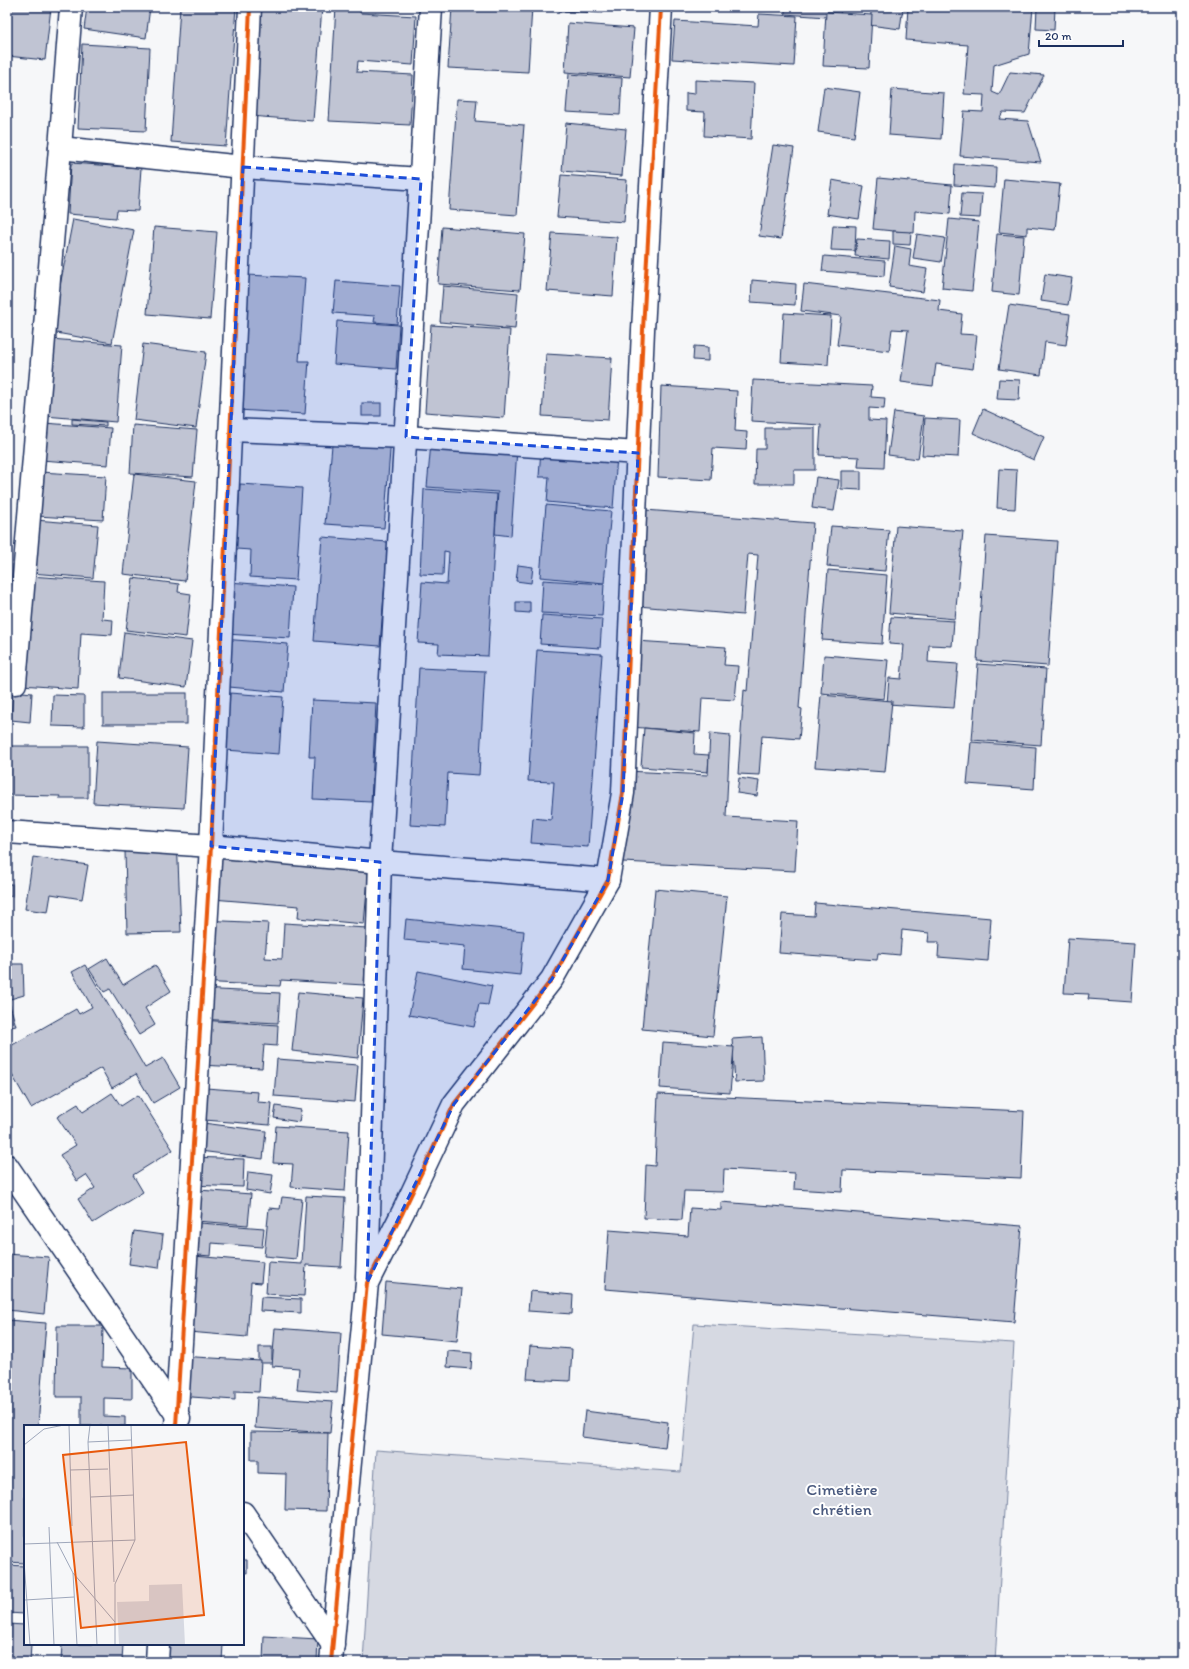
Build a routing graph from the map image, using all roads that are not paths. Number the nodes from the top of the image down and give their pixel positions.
1 (71, 7) edge
2 (250, 7) edge
3 (431, 7) edge
4 (661, 7) edge
5 (60, 148) junction
6 (243, 167) junction
7 (421, 179) junction
8 (231, 430) junction
9 (406, 437) junction
10 (638, 454) junction
11 (15, 683) dead end
12 (7, 832) edge
13 (211, 846) junction
14 (380, 862) junction
15 (608, 880) junction
16 (7, 1166) edge
17 (367, 1283) junction
18 (179, 1422) edge
19 (244, 1514) edge
20 (158, 1645) edge
21 (332, 1653) edge
22 (157, 1662) edge

1 - 5 street
2 - 6 street
3 - 7 street
4 - 10 street
5 - 6 street
5 - 11 street
6 - 7 street
6 - 8 street
7 - 9 street
8 - 9 street
8 - 13 street
9 - 10 street
9 - 14 street
10 - 15 street
12 - 13 street
13 - 14 street
13 - 18 street
14 - 15 street
14 - 17 street
15 - 17 street
16 - 18 street
17 - 21 street
19 - 21 street
20 - 22 street

